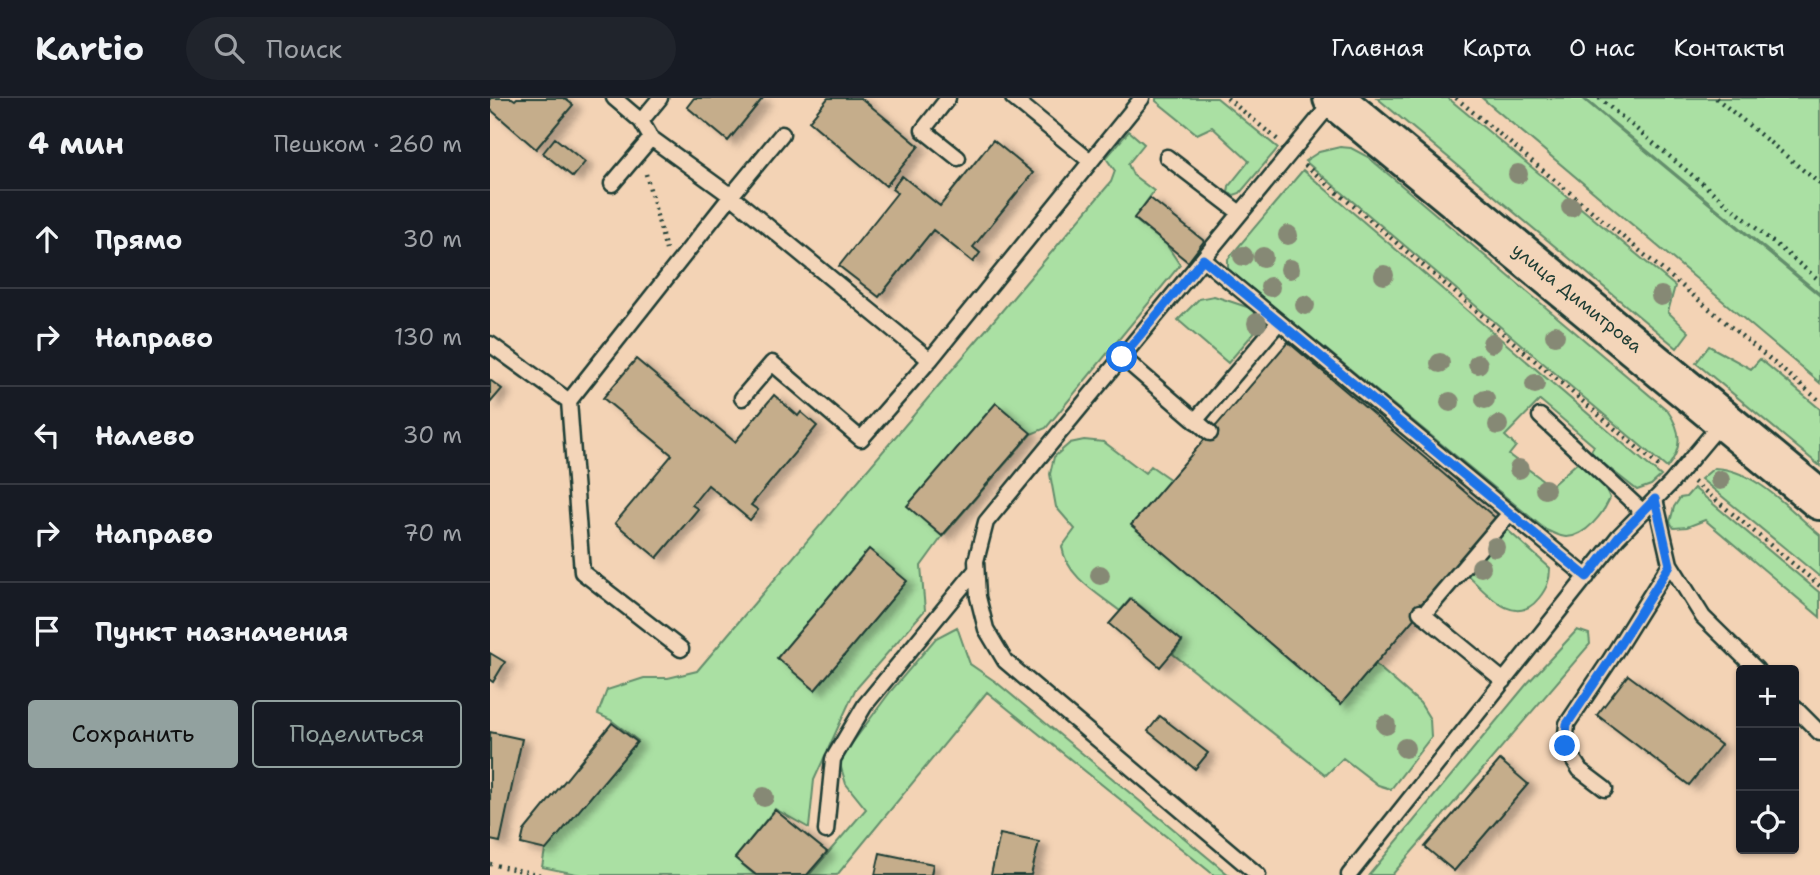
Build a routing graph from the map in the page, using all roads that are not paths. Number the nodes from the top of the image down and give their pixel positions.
1 (614, 98) edge
2 (660, 98) edge
3 (948, 98) edge
4 (1013, 98) edge
5 (1142, 98) edge
6 (1334, 99) edge
7 (641, 121) junction
8 (782, 134) dead end
9 (650, 138) junction
10 (1167, 157) dead end
11 (958, 158) dead end
12 (1090, 160) junction
13 (612, 184) dead end
14 (731, 196) junction
15 (1241, 213) junction
16 (1203, 259) junction
17 (1279, 322) junction
18 (490, 344) edge
19 (1122, 357) junction
20 (930, 360) junction
21 (742, 398) dead end
22 (569, 401) junction
23 (1540, 415) dead end
24 (1724, 419) junction
25 (1195, 421) junction
26 (1210, 433) dead end
27 (1655, 499) junction
28 (1820, 500) edge
29 (1643, 512) junction
30 (1510, 513) junction
31 (1670, 565) junction
32 (976, 570) junction
33 (1587, 577) junction
34 (681, 649) dead end
35 (1752, 665) edge
36 (1504, 681) junction
37 (1799, 712) edge
38 (1820, 733) edge
39 (1605, 789) dead end
40 (826, 831) dead end
41 (1258, 875) edge
42 (1349, 875) edge

1 - 7 lane
2 - 7 lane
3 - 11 lane
4 - 12 lane
5 - 12 lane
6 - 15 lane
6 - 24 main road, улица Димитрова
7 - 9 lane
8 - 14 lane
9 - 13 lane
9 - 14 lane
10 - 15 lane
12 - 20 lane
14 - 20 lane
14 - 22 lane
15 - 16 lane
16 - 17 lane
16 - 19 lane
17 - 25 lane
17 - 30 lane
18 - 22 lane
19 - 25 lane
19 - 32 lane
20 - 21 lane
22 - 34 lane
23 - 29 lane
24 - 27 lane
24 - 28 main road, улица Димитрова
25 - 26 lane
27 - 29 lane
27 - 31 lane
29 - 33 lane
30 - 33 lane
30 - 36 lane
31 - 35 lane
31 - 39 lane
32 - 40 lane
32 - 41 lane
33 - 36 lane
36 - 42 lane
37 - 38 lane

